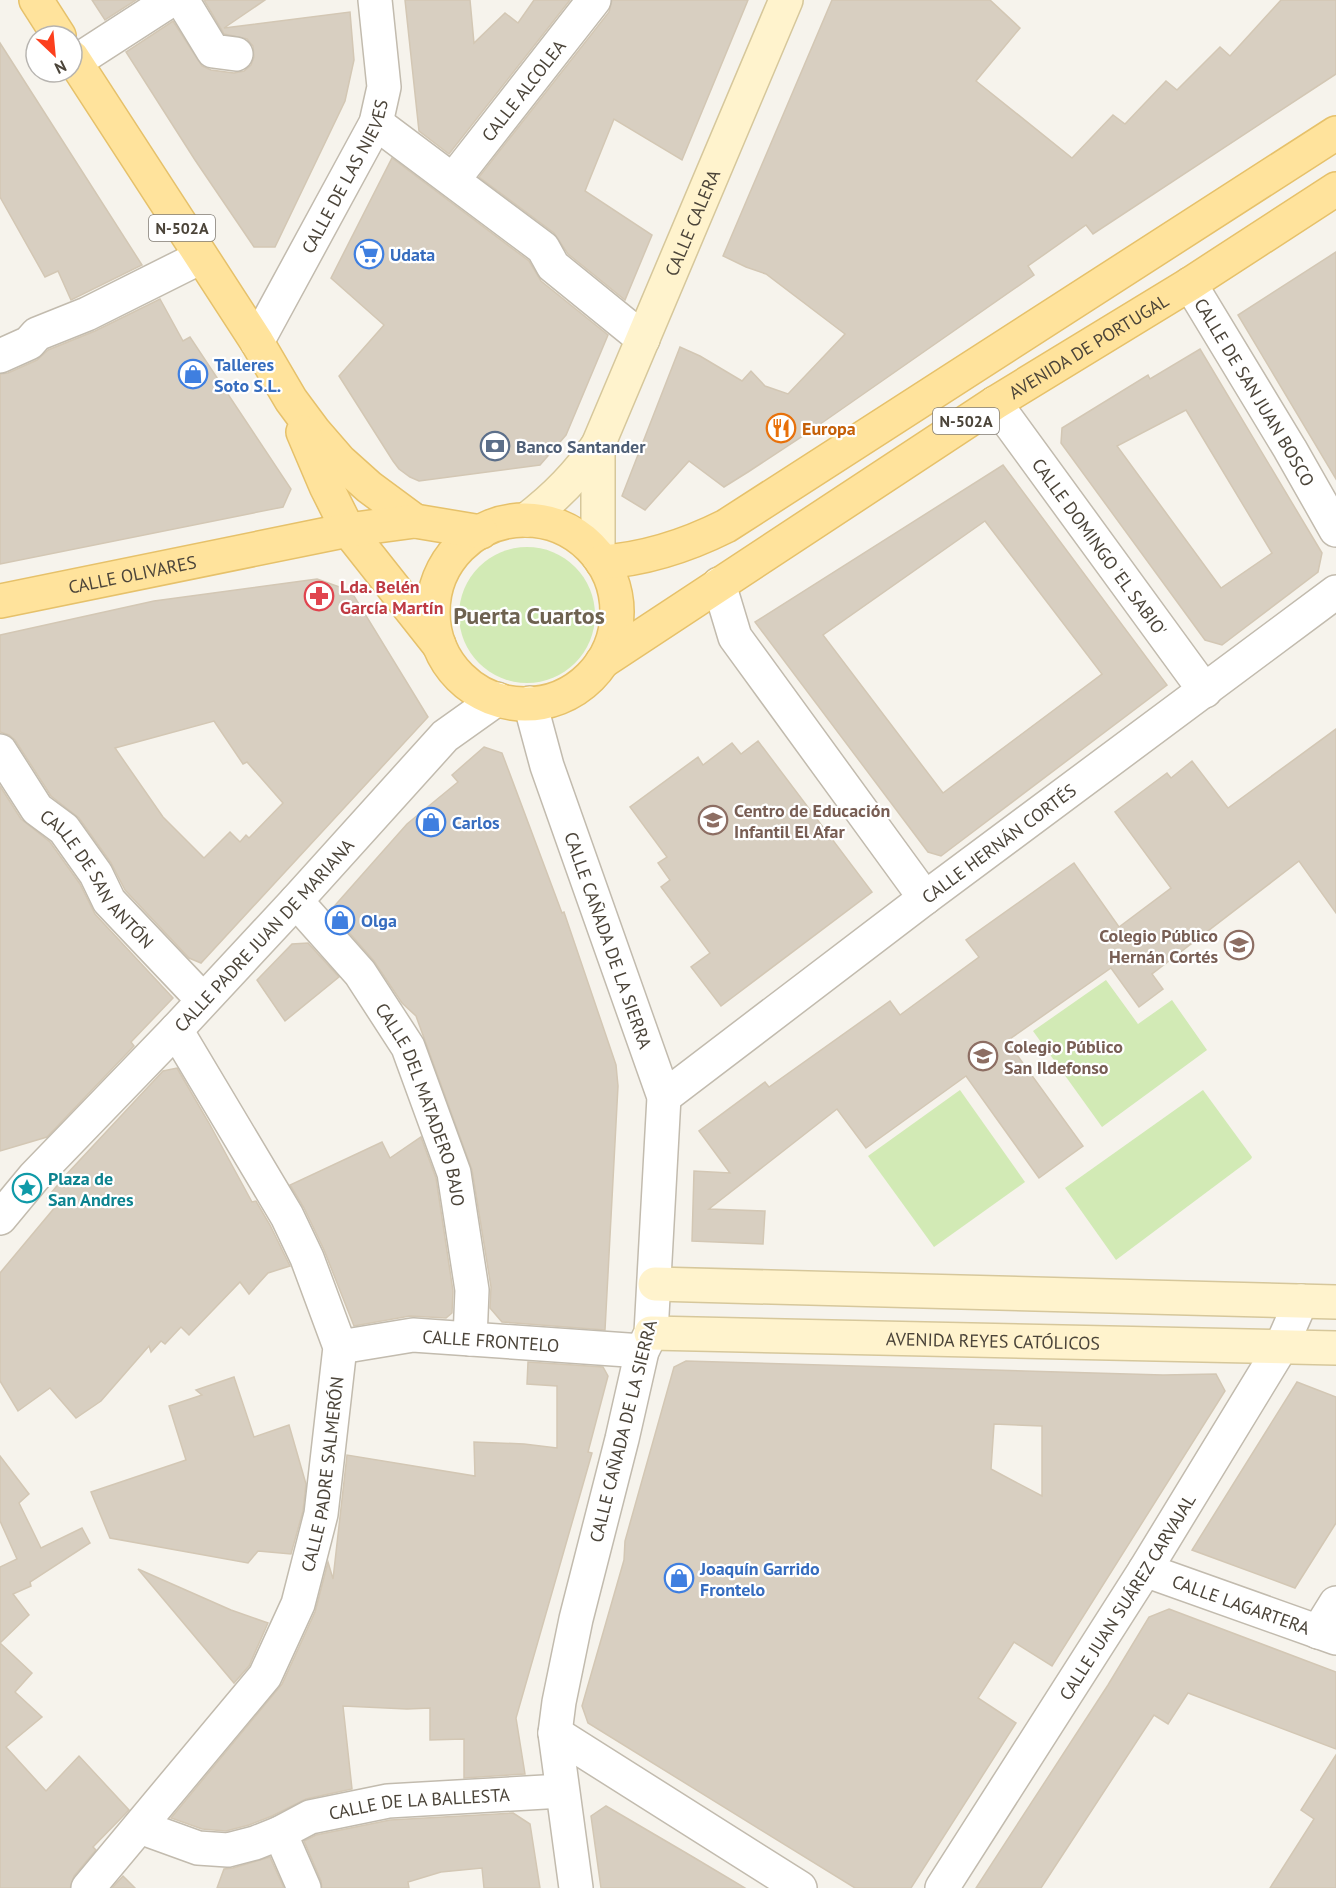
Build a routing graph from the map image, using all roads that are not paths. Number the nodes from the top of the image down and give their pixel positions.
1 (36, 0) edge
2 (171, 0) edge
3 (182, 0) edge
4 (375, 0) edge
5 (594, 0) edge
6 (786, 0) edge
7 (51, 24) edge
8 (84, 44) edge
9 (236, 54) dead end
10 (84, 75) edge
11 (376, 123) junction
12 (1336, 133) edge
13 (453, 180) junction
14 (1336, 189) edge
15 (201, 257) junction
16 (1190, 284) junction
17 (643, 339) junction
18 (257, 342) junction
19 (0, 356) edge
20 (291, 400) junction
21 (995, 402) junction
22 (598, 444) junction
23 (415, 520) junction
24 (526, 520) junction
25 (1336, 530) edge
26 (348, 531) junction
27 (481, 532) junction
28 (265, 547) junction
29 (600, 559) junction
30 (386, 579) junction
31 (719, 584) junction
32 (1336, 592) edge
33 (0, 601) edge
34 (441, 647) junction
35 (602, 662) junction
36 (1205, 691) junction
37 (497, 699) junction
38 (530, 703) junction
39 (0, 751) edge
40 (925, 898) junction
41 (296, 901) junction
42 (203, 1000) junction
43 (177, 1030) junction
44 (664, 1096) junction
45 (34, 1177) junction
46 (0, 1186) edge
47 (0, 1218) edge
48 (655, 1284) junction
49 (1301, 1301) junction
50 (1336, 1302) edge
51 (470, 1339) junction
52 (646, 1342) junction
53 (340, 1347) junction
54 (1281, 1347) junction
55 (1336, 1348) edge
56 (1145, 1570) junction
57 (1336, 1604) edge
58 (1327, 1635) edge
59 (555, 1733) junction
60 (562, 1791) junction
61 (140, 1827) junction
62 (280, 1833) junction
63 (88, 1888) edge
64 (304, 1888) edge
65 (576, 1888) edge
66 (800, 1888) edge
67 (942, 1888) edge

1 - 7 main road, N-502A
2 - 8 street
3 - 9 street
4 - 11 street, CALLE DE LAS NIEVES
5 - 13 street, CALLE ALCOLEA
6 - 17 street, CALLE CALERA
10 - 15 main road, N-502A
11 - 13 street
11 - 18 street, CALLE DE LAS NIEVES
12 - 29 main road, N-502A
13 - 17 street
14 - 16 main road, AVENIDA DE PORTUGAL / N-502A
15 - 18 main road, N-502A
15 - 19 street
16 - 21 main road, AVENIDA DE PORTUGAL / N-502A
16 - 25 street, CALLE DE SAN JUAN BOSCO
17 - 22 street, CALLE CALERA
18 - 20 main road, N-502A
20 - 23 main road, N-502A
20 - 26 main road, N-502A
21 - 31 main road, AVENIDA DE PORTUGAL / N-502A
21 - 36 street, CALLE DOMINGO 'EL SABIO'
22 - 24 street, CALLE CALERA
22 - 29 street, CALLE CALERA
23 - 26 main road, CALLE OLIVARES
23 - 27 main road, CALLE OLIVARES / N-502A
24 - 27 main road, N-502A
24 - 29 main road, N-502A
26 - 28 main road, CALLE OLIVARES
26 - 30 main road, N-502A
27 - 34 main road, N-502A
28 - 30 main road, CALLE OLIVARES
28 - 33 main road, CALLE OLIVARES
29 - 35 main road, N-502A
30 - 34 main road, N-502A
31 - 35 main road, AVENIDA DE PORTUGAL / N-502A
31 - 40 street
32 - 36 street, CALLE HERNÁN CORTÉS
34 - 37 main road, N-502A
35 - 38 main road, N-502A
36 - 40 street, CALLE HERNÁN CORTÉS
37 - 38 main road, N-502A
37 - 41 street, CALLE PADRE JUAN DE MARIANA
38 - 44 street, CALLE CAÑADA DE LA SIERRA
39 - 42 street, CALLE DE SAN ANTÓN
40 - 44 street, CALLE HERNÁN CORTÉS
41 - 42 street, CALLE PADRE JUAN DE MARIANA
41 - 51 street, CALLE DEL MATADERO BAJO
42 - 43 street, CALLE PADRE JUAN DE MARIANA
43 - 45 street, CALLE PADRE JUAN DE MARIANA
43 - 53 street, CALLE PADRE SALMERÓN
44 - 48 street, CALLE CAÑADA DE LA SIERRA
45 - 46 street
45 - 47 street
48 - 49 street
48 - 52 street, CALLE CAÑADA DE LA SIERRA
49 - 50 street
49 - 54 street, CALLE JUAN SUÁREZ CARVAJAL
51 - 52 street, CALLE FRONTELO
51 - 53 street, CALLE FRONTELO
52 - 54 street, AVENIDA REYES CATÓLICOS
52 - 59 street, CALLE CAÑADA DE LA SIERRA
53 - 61 street, CALLE PADRE SALMERÓN
54 - 55 street, AVENIDA REYES CATÓLICOS
54 - 56 street, CALLE JUAN SUÁREZ CARVAJAL
56 - 58 street, CALLE LAGARTERA
56 - 67 street, CALLE JUAN SUÁREZ CARVAJAL
57 - 58 street
59 - 60 street, CALLE CAÑADA DE LA SIERRA
59 - 66 street
60 - 62 street, CALLE DE LA BALLESTA
60 - 65 street, CALLE CAÑADA DE LA SIERRA
61 - 62 street, CALLE DE LA BALLESTA
61 - 63 street, CALLE PADRE SALMERÓN
62 - 64 street

